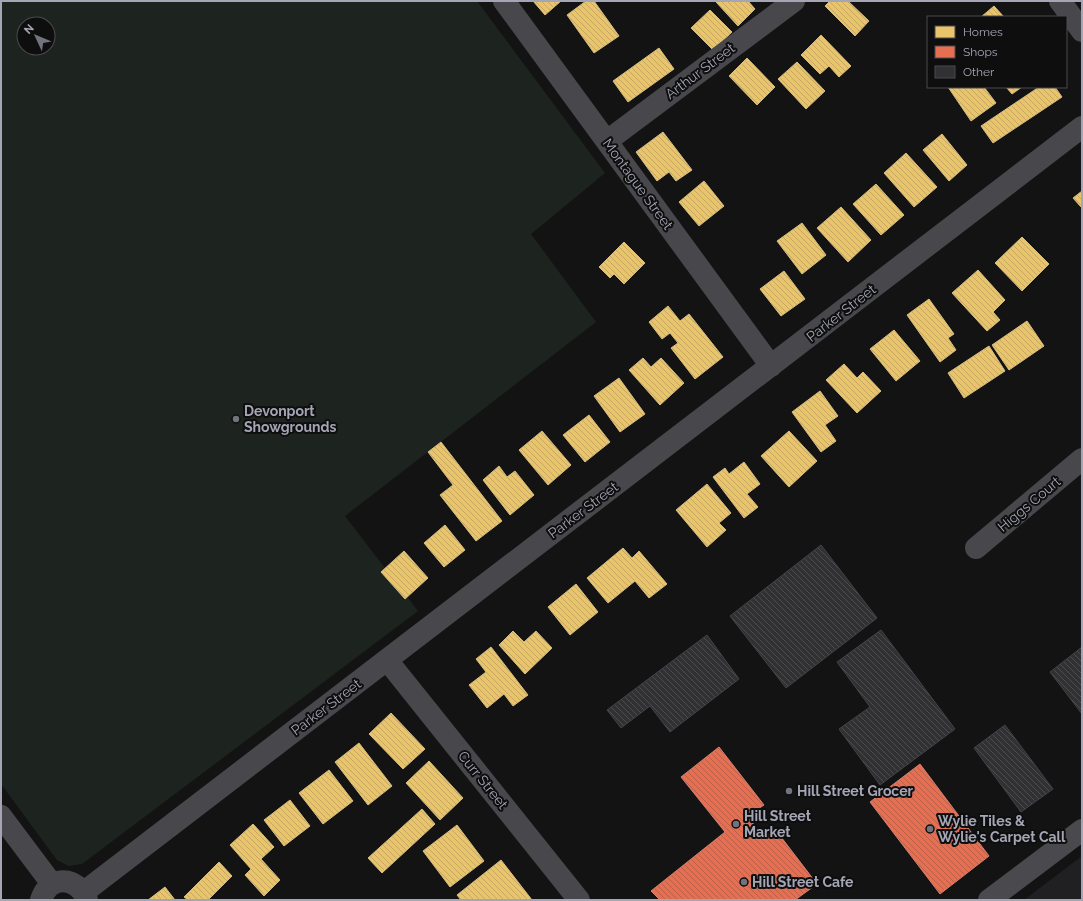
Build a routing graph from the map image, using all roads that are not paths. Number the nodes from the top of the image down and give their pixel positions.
1 (504, 1) edge
2 (794, 1) edge
3 (1060, 1) edge
4 (1082, 31) edge
5 (1082, 127) edge
6 (607, 142) junction
7 (771, 366) junction
8 (1082, 459) edge
9 (976, 548) dead end
10 (387, 660) junction
11 (1, 816) edge
12 (1082, 830) edge
13 (46, 892) edge
14 (85, 896) edge
15 (579, 900) edge
16 (989, 900) edge

1 - 6 street, Montague Street
2 - 6 street, Arthur Street
3 - 4 street
5 - 7 street, Parker Street
6 - 7 street, Montague Street
7 - 10 street, Parker Street
8 - 9 street, Higgs Court
10 - 14 street, Parker Street
10 - 15 street, Curr Street
11 - 13 street
12 - 16 main road
13 - 14 street

